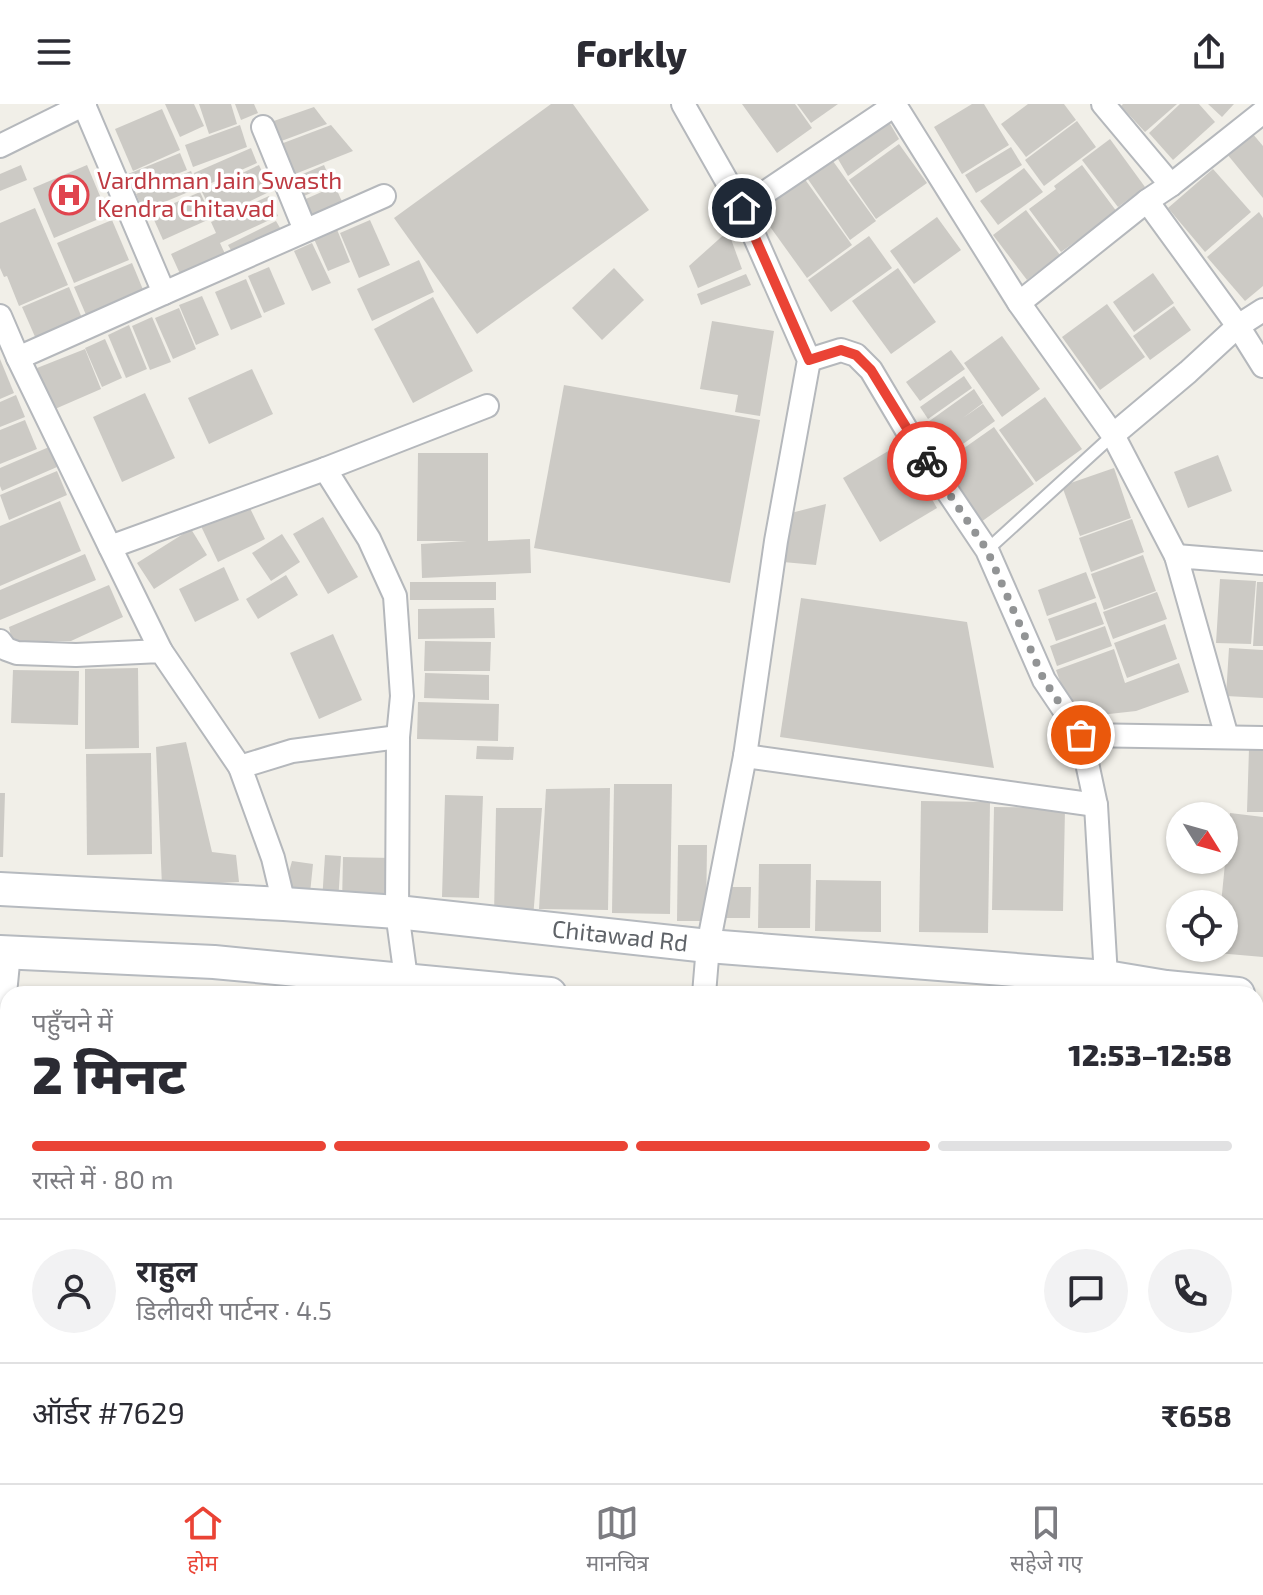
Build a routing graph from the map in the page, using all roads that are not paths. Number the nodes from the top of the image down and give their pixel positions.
1 (683, 104) edge
2 (896, 104) edge
3 (1103, 104) edge
4 (84, 105) edge
5 (1263, 112) edge
6 (263, 127) dead end
7 (0, 146) edge
8 (1171, 185) junction
9 (384, 196) dead end
10 (1147, 201) junction
11 (742, 208) junction
12 (305, 230) junction
13 (164, 293) junction
14 (1019, 303) junction
15 (1263, 310) edge
16 (0, 316) edge
17 (1238, 326) junction
18 (18, 358) junction
19 (809, 360) junction
20 (1263, 366) edge
21 (487, 406) dead end
22 (1113, 435) junction
23 (325, 469) junction
24 (110, 547) junction
25 (987, 550) junction
26 (1176, 556) junction
27 (1263, 563) edge
28 (2, 646) edge
29 (161, 651) junction
30 (1081, 735) junction
31 (398, 737) junction
32 (1227, 737) junction
33 (1263, 738) edge
34 (745, 756) junction
35 (240, 767) junction
36 (1096, 805) junction
37 (0, 889) edge
38 (284, 904) junction
39 (397, 912) junction
40 (708, 946) junction
41 (4, 952) edge
42 (3, 986) edge
43 (400, 986) edge
44 (408, 986) edge
45 (705, 986) edge
46 (1105, 986) edge

1 - 11 street
2 - 11 street
2 - 14 street
3 - 8 street
4 - 7 street
4 - 13 street
5 - 8 street
6 - 12 street
8 - 10 street
9 - 12 street
10 - 14 street
10 - 17 street
11 - 19 street
12 - 13 street
13 - 18 street
14 - 22 street
15 - 17 street
16 - 18 street
17 - 20 street
17 - 22 street
18 - 24 street
19 - 25 street
19 - 34 street
21 - 23 street
22 - 25 lane
22 - 26 street
23 - 24 street
23 - 31 street
24 - 29 street
25 - 30 street
26 - 27 street
26 - 32 street
28 - 29 street
29 - 35 street
30 - 32 street
30 - 36 street
31 - 35 street
31 - 39 street
32 - 33 street
34 - 36 street
34 - 40 street
35 - 38 street
36 - 46 street
37 - 38 main road, Chitawad Rd
38 - 39 main road, Chitawad Rd
39 - 40 main road, Chitawad Rd
39 - 44 street
40 - 45 street
40 - 46 main road, Chitawad Rd
41 - 42 street
41 - 43 main road

